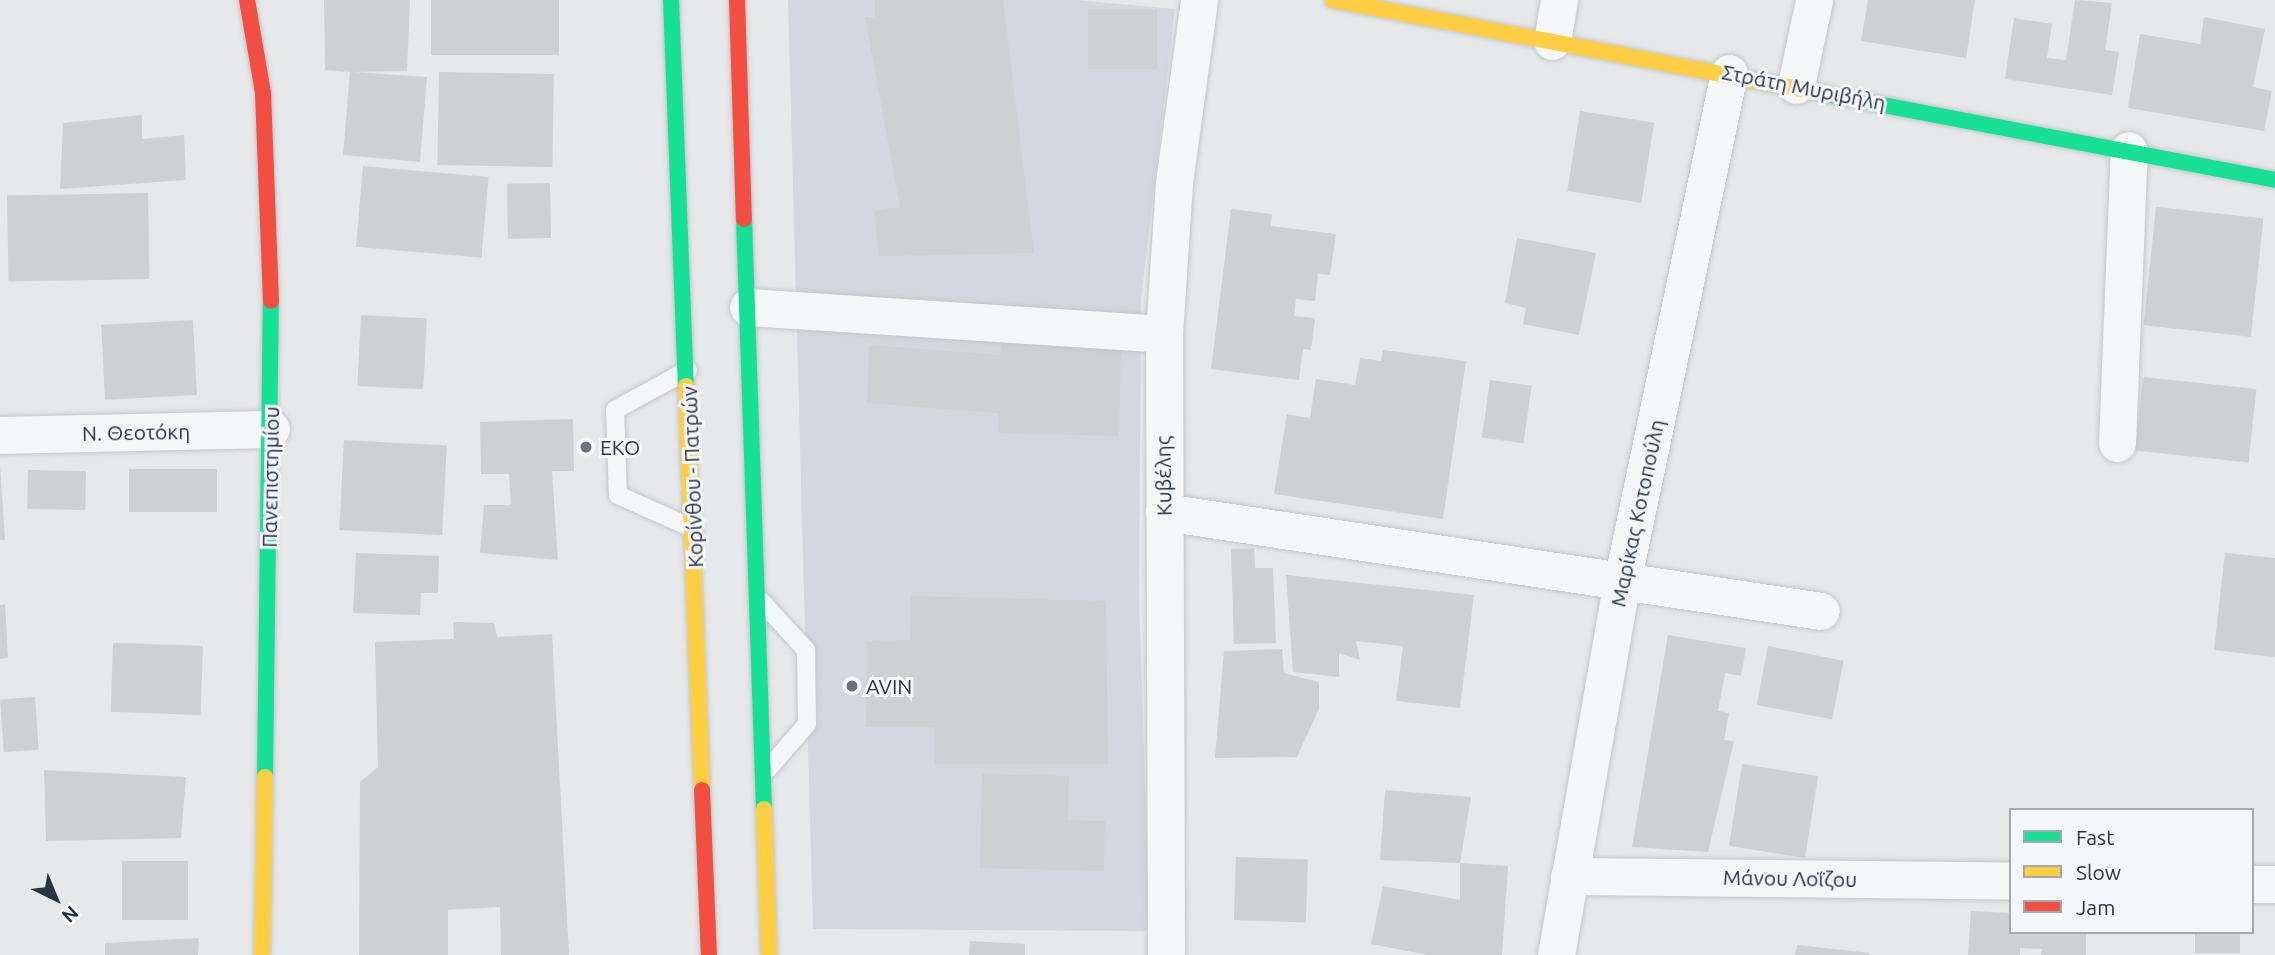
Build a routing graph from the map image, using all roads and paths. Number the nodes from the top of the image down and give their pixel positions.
1 (247, 0) edge
2 (671, 0) edge
3 (737, 0) edge
4 (1199, 0) edge
5 (1333, 0) edge
6 (1559, 0) edge
7 (1814, 0) edge
8 (1552, 41) junction
9 (1729, 73) junction
10 (1796, 85) junction
11 (2129, 150) junction
12 (2275, 180) edge
13 (748, 307) junction
14 (1164, 334) junction
15 (688, 370) junction
16 (271, 429) junction
17 (0, 435) edge
18 (2117, 443) dead end
19 (1164, 512) junction
20 (694, 529) junction
21 (1622, 582) junction
22 (752, 591) junction
23 (1821, 611) dead end
24 (760, 778) junction
25 (1569, 876) junction
26 (2009, 881) edge
27 (2254, 884) edge
28 (2275, 884) edge
29 (262, 955) edge
30 (709, 955) edge
31 (769, 955) edge
32 (1166, 955) edge
33 (1556, 955) edge

1 - 16 main road, Πανεπιστημίου
2 - 15 main road, Κορίνθου - Πατρών
3 - 13 main road
4 - 14 street, Κυβέλης
5 - 8 main road, Στράτη Μυριβήλη
6 - 8 street
7 - 10 street
8 - 9 main road, Στράτη Μυριβήλη
9 - 10 main road, Στράτη Μυριβήλη
9 - 21 street, Μαρίκας Κοτοπούλη
10 - 11 main road, Στράτη Μυριβήλη
11 - 12 main road, Στράτη Μυριβήλη
11 - 18 street
13 - 14 street
13 - 22 main road
14 - 19 street, Κυβέλης
15 - 20 main road, Κορίνθου - Πατρών
15 - 20 lane
16 - 17 street, Ν. Θεοτόκη
16 - 29 main road, Πανεπιστημίου
19 - 21 street
19 - 32 street, Κυβέλης
20 - 30 main road, Κορίνθου - Πατρών
21 - 23 street
21 - 25 street, Μαρίκας Κοτοπούλη
22 - 24 main road
22 - 24 lane
24 - 31 main road
25 - 26 street, Μάνου Λοΐζου
25 - 33 street, Μαρίκας Κοτοπούλη
27 - 28 street

